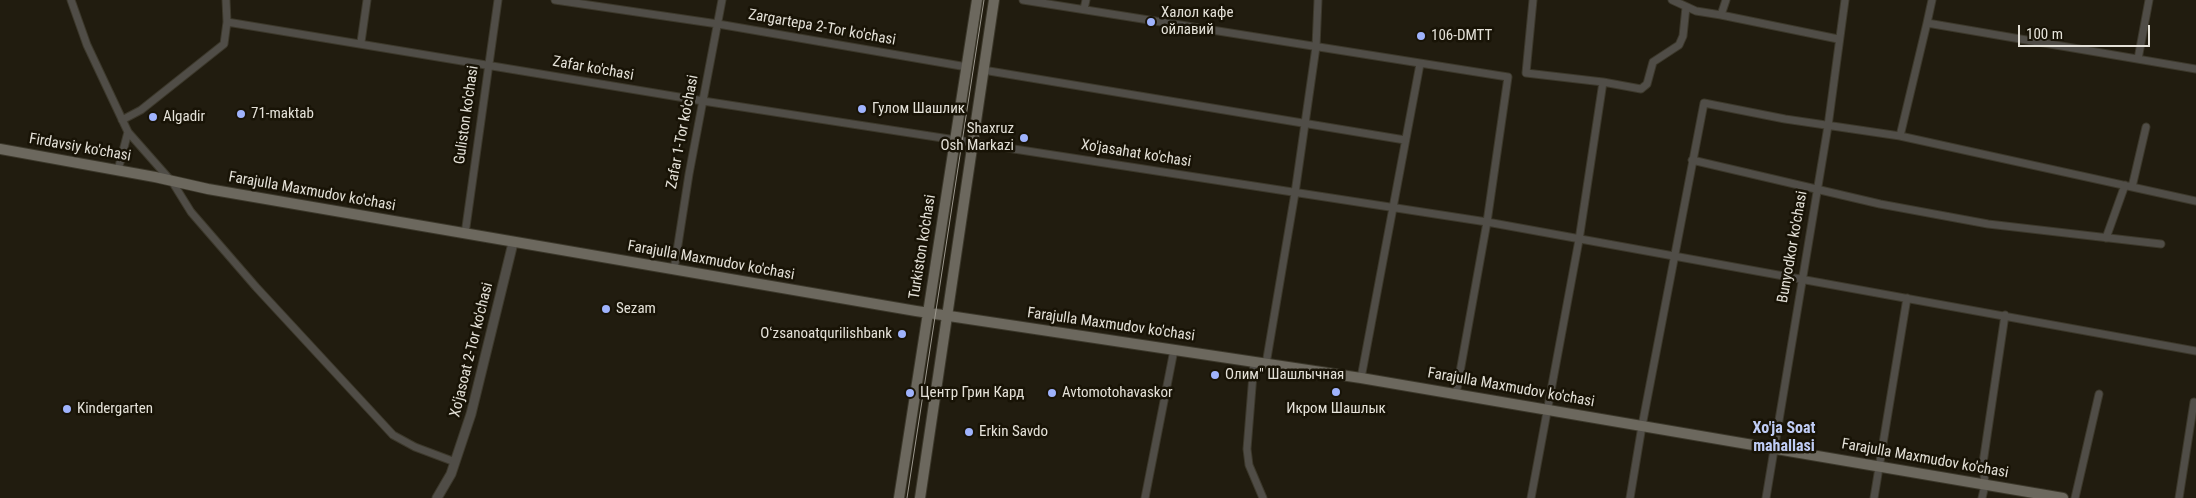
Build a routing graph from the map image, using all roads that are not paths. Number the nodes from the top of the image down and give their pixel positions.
1 (71, 0) edge
2 (226, 0) edge
3 (367, 0) edge
4 (498, 0) edge
5 (555, 0) edge
6 (722, 0) edge
7 (977, 0) edge
8 (994, 0) edge
9 (1023, 0) edge
10 (1086, 0) edge
11 (1318, 0) edge
12 (1534, 0) edge
13 (1672, 0) edge
14 (1726, 0) edge
15 (1845, 0) edge
16 (1932, 0) edge
17 (2149, 0) edge
18 (1686, 7) junction
19 (1084, 9) junction
20 (1720, 15) junction
21 (227, 22) junction
22 (1927, 23) junction
23 (718, 24) junction
24 (1838, 39) junction
25 (361, 42) junction
26 (1316, 47) junction
27 (2138, 59) junction
28 (1420, 64) junction
29 (488, 65) junction
30 (967, 68) junction
31 (2196, 69) edge
32 (983, 70) junction
33 (1603, 82) junction
34 (703, 101) junction
35 (122, 120) junction
36 (1305, 122) junction
37 (1828, 126) junction
38 (2146, 127) dead end
39 (128, 132) junction
40 (1900, 136) junction
41 (956, 139) junction
42 (1405, 140) junction
43 (973, 142) junction
44 (0, 149) edge
45 (1692, 160) junction
46 (118, 170) junction
47 (155, 177) joint
48 (174, 183) junction
49 (2128, 186) junction
50 (1817, 190) junction
51 (1295, 193) junction
52 (2196, 201) edge
53 (1394, 208) junction
54 (1487, 222) junction
55 (465, 234) junction
56 (2106, 238) junction
57 (1579, 240) junction
58 (513, 243) junction
59 (2161, 244) dead end
60 (1674, 256) junction
61 (674, 270) junction
62 (1801, 278) junction
63 (1907, 298) junction
64 (928, 313) junction
65 (2006, 315) junction
66 (948, 316) junction
67 (1174, 350) junction
68 (2196, 351) edge
69 (1254, 362) junction
70 (1266, 364) junction
71 (1362, 378) junction
72 (1456, 394) junction
73 (2099, 394) dead end
74 (2194, 402) dead end
75 (1548, 410) junction
76 (1642, 426) junction
77 (1772, 448) junction
78 (455, 462) junction
79 (1880, 466) junction
80 (1985, 484) junction
81 (437, 498) edge
82 (899, 498) edge
83 (920, 498) edge
84 (1145, 498) edge
85 (1263, 498) edge
86 (1531, 498) edge
87 (1630, 498) edge
88 (1766, 498) edge
89 (1874, 498) edge
90 (1982, 498) edge
91 (2063, 498) edge
92 (2075, 498) edge
93 (2178, 498) edge

1 - 35 street
2 - 21 street
3 - 25 street
4 - 29 street, Guliston ko'chasi
5 - 23 street, Zargartepa 2-Tor ko'chasi
6 - 23 street, Zafar 1-Tor ko'chasi
7 - 30 main road, Turkiston ko'chasi
8 - 32 main road
9 - 19 street
10 - 19 street
11 - 26 street
12 - 33 street
13 - 18 street
14 - 20 street
15 - 24 street, Bunyodkor ko'chasi
16 - 22 street
17 - 27 street
18 - 20 street
18 - 33 street
19 - 26 street
20 - 24 street
21 - 25 street, Zafar ko'chasi
21 - 35 street
22 - 27 street
22 - 40 street
23 - 30 street, Zargartepa 2-Tor ko'chasi
23 - 34 street, Zafar 1-Tor ko'chasi
24 - 37 street, Bunyodkor ko'chasi
25 - 29 street, Zafar ko'chasi
26 - 28 street
26 - 36 street
27 - 31 street
28 - 42 street
28 - 54 street
29 - 34 street, Zafar ko'chasi
29 - 55 street, Guliston ko'chasi
30 - 41 main road, Turkiston ko'chasi
32 - 36 street
32 - 43 main road
33 - 57 street
34 - 41 street, Zafar ko'chasi
34 - 61 street, Zafar 1-Tor ko'chasi
35 - 39 street
36 - 42 street
36 - 51 street
37 - 40 street
37 - 45 street
37 - 50 street, Bunyodkor ko'chasi
38 - 49 street
39 - 46 street
39 - 48 street
40 - 49 street
41 - 43 street, Xo'jasahat ko'chasi
41 - 64 main road, Turkiston ko'chasi
42 - 53 street
43 - 51 street, Xo'jasahat ko'chasi
43 - 66 main road
44 - 46 main road, Firdavsiy ko'chasi
45 - 50 street
45 - 60 street
46 - 47 main road, Firdavsiy ko'chasi
47 - 48 main road, Farajulla Maxmudov ko'chasi
48 - 55 main road, Farajulla Maxmudov ko'chasi
48 - 78 street
49 - 52 street
49 - 56 street
50 - 56 street
50 - 62 street, Bunyodkor ko'chasi
51 - 53 street, Xo'jasahat ko'chasi
51 - 70 street
53 - 54 street, Xo'jasahat ko'chasi
53 - 71 street
54 - 57 street, Xo'jasahat ko'chasi
54 - 72 street
55 - 58 main road, Farajulla Maxmudov ko'chasi
56 - 59 street
57 - 60 street, Xo'jasahat ko'chasi
57 - 75 street
58 - 61 main road, Farajulla Maxmudov ko'chasi
58 - 78 street, Xo'jasoat 2-Tor ko'chasi
60 - 62 street, Xo'jasahat ko'chasi
60 - 76 street
61 - 64 main road, Farajulla Maxmudov ko'chasi
62 - 63 street, Xo'jasahat ko'chasi
62 - 77 street, Bunyodkor ko'chasi
63 - 65 street, Xo'jasahat ko'chasi
63 - 79 street
64 - 66 main road, Farajulla Maxmudov ko'chasi
64 - 82 main road, Turkiston ko'chasi
65 - 68 street, Xo'jasahat ko'chasi
65 - 80 street
66 - 67 main road, Farajulla Maxmudov ko'chasi
66 - 83 main road
67 - 69 main road, Farajulla Maxmudov ko'chasi
67 - 84 street
69 - 70 main road, Farajulla Maxmudov ko'chasi
69 - 85 street
70 - 71 main road, Farajulla Maxmudov ko'chasi
71 - 72 main road, Farajulla Maxmudov ko'chasi
72 - 75 main road, Farajulla Maxmudov ko'chasi
73 - 92 street
74 - 93 street
75 - 76 main road, Farajulla Maxmudov ko'chasi
75 - 86 street
76 - 77 main road, Farajulla Maxmudov ko'chasi
76 - 87 street
77 - 79 main road, Farajulla Maxmudov ko'chasi
77 - 88 street, Bunyodkor ko'chasi
78 - 81 street, Xo'jasoat 2-Tor ko'chasi
79 - 80 main road, Farajulla Maxmudov ko'chasi
79 - 89 street
80 - 90 street
80 - 91 main road, Farajulla Maxmudov ko'chasi

